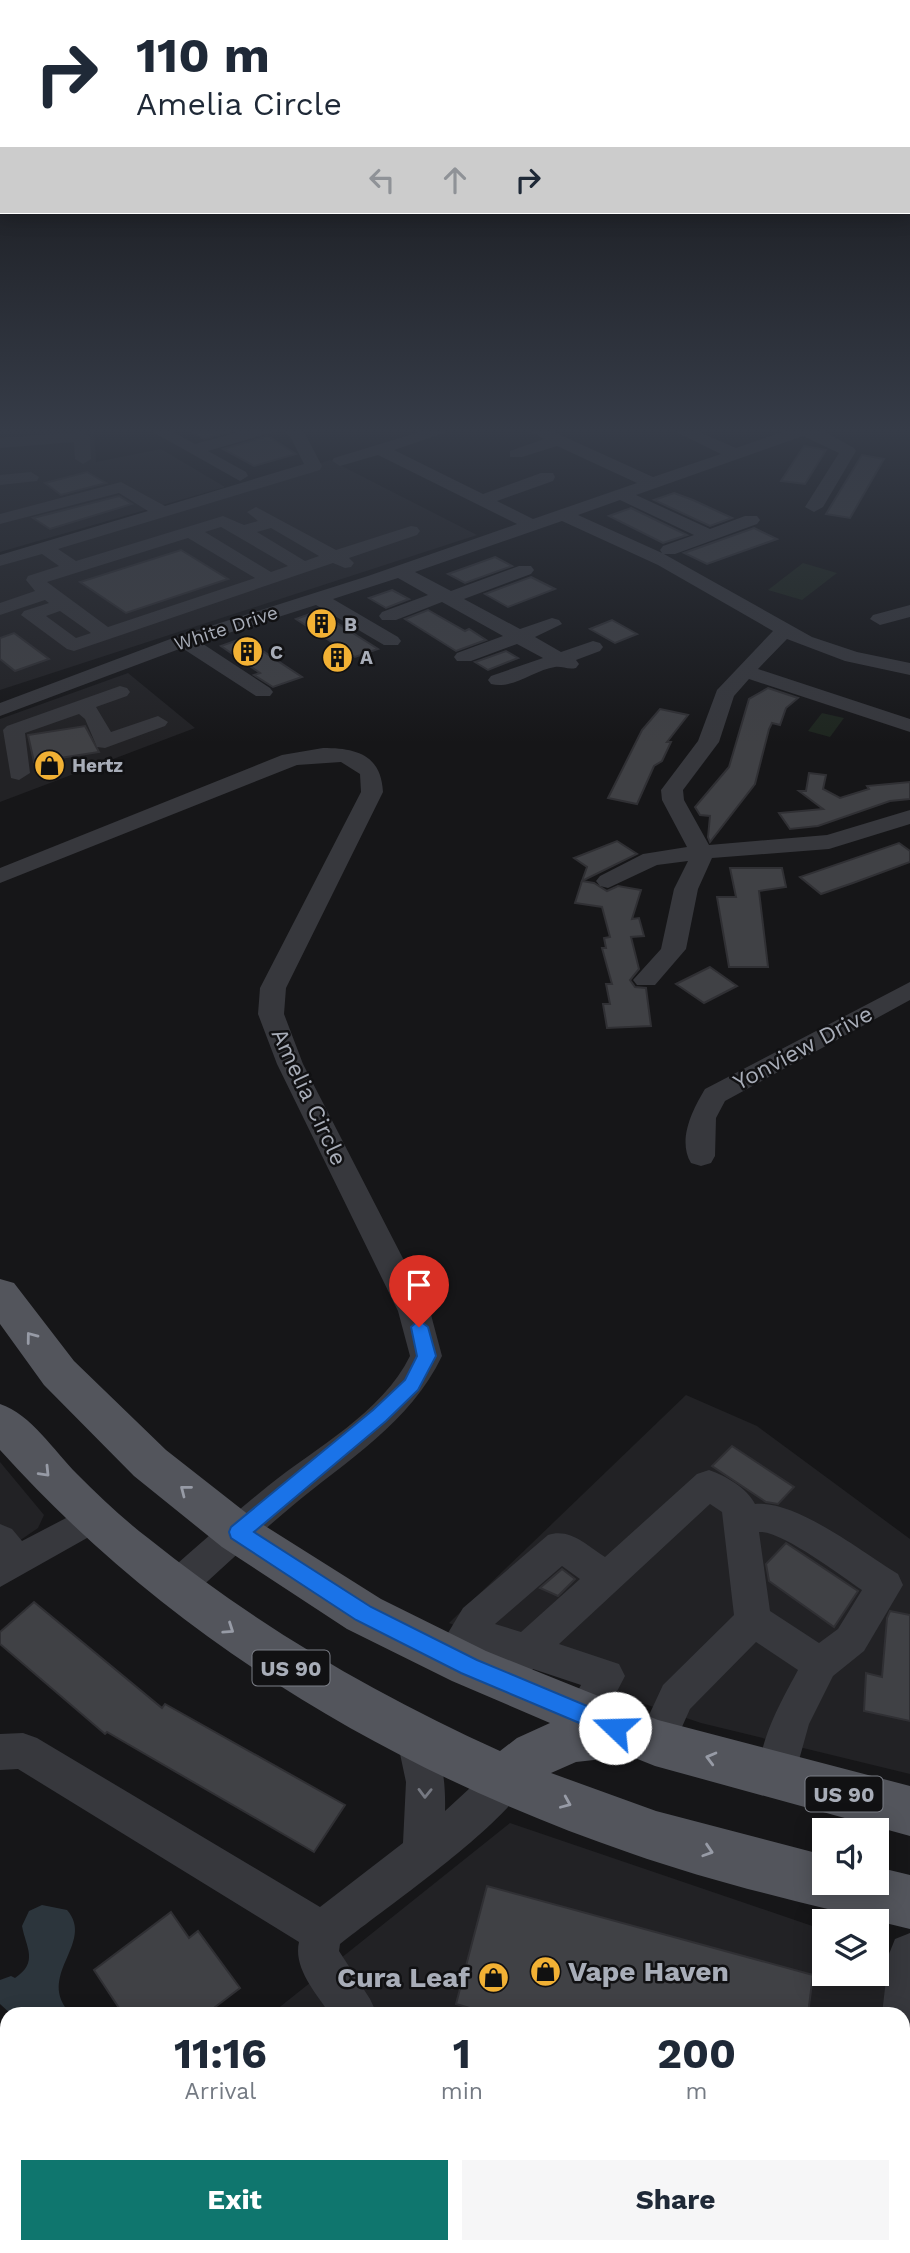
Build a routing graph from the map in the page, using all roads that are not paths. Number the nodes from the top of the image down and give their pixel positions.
1 (44, 533) edge
2 (73, 533) edge
3 (183, 533) edge
4 (194, 533) edge
5 (246, 533) edge
6 (292, 533) edge
7 (405, 533) edge
8 (509, 533) edge
9 (604, 533) edge
10 (705, 533) edge
11 (714, 533) edge
12 (709, 535) junction
13 (52, 540) junction
14 (669, 550) dead end
15 (335, 557) junction
16 (0, 561) edge
17 (73, 568) junction
18 (304, 568) junction
19 (525, 570) dead end
20 (399, 572) junction
21 (270, 579) junction
22 (375, 580) junction
23 (447, 597) junction
24 (319, 598) junction
25 (56, 599) junction
26 (0, 609) edge
27 (910, 611) edge
28 (389, 616) dead end
29 (880, 619) dead end
30 (552, 624) dead end
31 (791, 628) junction
32 (106, 634) junction
33 (520, 636) junction
34 (574, 637) dead end
35 (185, 641) junction
36 (391, 641) dead end
37 (464, 657) dead end
38 (564, 661) junction
39 (910, 669) edge
40 (744, 671) junction
41 (95, 673) junction
42 (498, 680) dead end
43 (41, 692) junction
44 (120, 692) junction
45 (263, 692) dead end
46 (0, 698) edge
47 (82, 706) junction
48 (0, 710) edge
49 (910, 726) edge
50 (19, 773) dead end
51 (910, 817) edge
52 (702, 854) junction
53 (0, 876) edge
54 (608, 881) dead end
55 (646, 980) dead end
56 (910, 990) edge
57 (701, 1156) dead end
58 (0, 1294) edge
59 (0, 1421) edge
60 (91, 1519) junction
61 (740, 1520) junction
62 (239, 1532) junction
63 (6, 1558) edge
64 (608, 1578) junction
65 (174, 1589) junction
66 (753, 1620) junction
67 (460, 1645) junction
68 (820, 1664) junction
69 (514, 1665) junction
70 (415, 1735) junction
71 (644, 1739) junction
72 (0, 1752) edge
73 (777, 1776) junction
74 (509, 1778) junction
75 (910, 1811) edge
76 (423, 1852) junction
77 (812, 1878) edge
78 (881, 1895) edge
79 (910, 1902) edge
80 (322, 1932) junction
81 (910, 1954) edge
82 (352, 2007) edge
83 (905, 2007) edge

1 - 13 street
2 - 13 street
3 - 17 street
4 - 21 street
5 - 18 street
6 - 15 street
7 - 15 street
8 - 20 street, White Drive
9 - 31 street
10 - 12 street
11 - 12 street
12 - 14 street
13 - 16 street
13 - 17 street
15 - 18 street
15 - 22 street
17 - 25 street
18 - 21 street
19 - 23 street
20 - 22 street, White Drive
20 - 23 street
21 - 32 street
22 - 24 street, White Drive
23 - 28 street
23 - 33 street
24 - 35 street, White Drive
24 - 36 street
25 - 26 street
25 - 32 street
25 - 32 street
27 - 29 street
30 - 33 street
31 - 39 street
31 - 40 street
33 - 37 street
33 - 38 street
34 - 38 street
35 - 41 street, White Drive
35 - 45 street
38 - 42 street
40 - 49 street
40 - 52 street
41 - 43 street, White Drive
41 - 44 street
43 - 46 street
43 - 48 street, White Drive
44 - 47 street
44 - 47 street
47 - 50 street
51 - 52 street
52 - 54 street
52 - 55 street
53 - 62 street, Amelia Circle
56 - 57 street, Yonview Drive
62 -> 58 main road, US 90
59 -> 60 main road, US 90
60 - 63 street
60 - 65 main road, US 90
61 - 64 street
61 - 66 street
61 - 68 street
62 - 65 street, Amelia Circle
62 - 67 main road, US 90
64 - 67 street
64 - 69 street
65 -> 70 main road, US 90
66 - 68 street
66 - 71 street
67 - 69 main road, US 90
68 - 73 street
69 - 71 main road, US 90
70 - 74 main road, US 90
70 -> 76 street
73 -> 71 main road, US 90
71 - 74 main road
72 - 80 street
73 - 75 main road, US 90
74 - 76 street
74 -> 77 main road, US 90
76 - 80 street
78 - 79 main road
80 - 82 street
81 - 83 street

